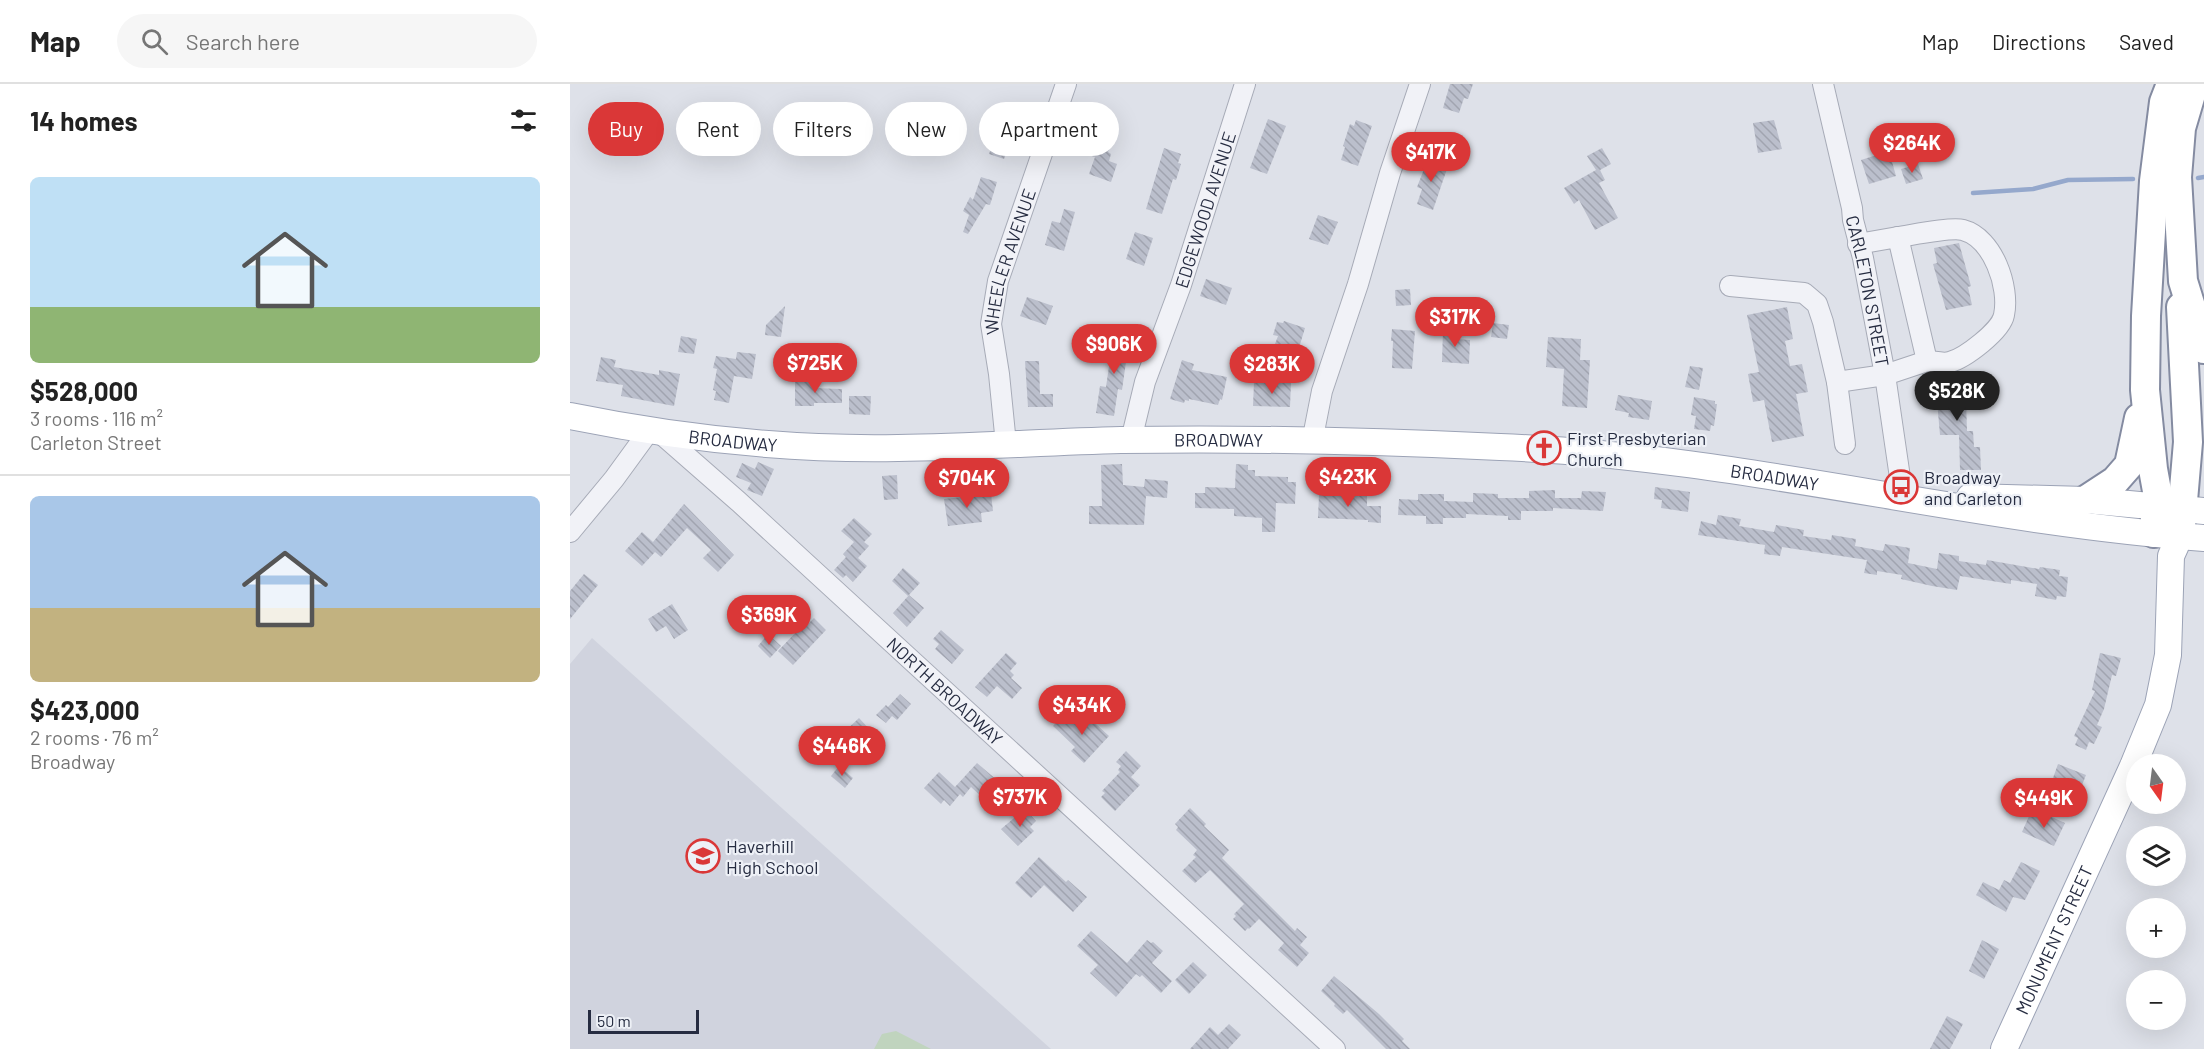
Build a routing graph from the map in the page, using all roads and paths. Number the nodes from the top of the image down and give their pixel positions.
1 (1066, 84) edge
2 (1245, 84) edge
3 (1420, 84) edge
4 (1823, 84) edge
5 (2171, 84) edge
6 (2194, 84) edge
7 (1898, 237) junction
8 (1858, 244) junction
9 (2182, 281) junction
10 (1730, 286) dead end
11 (2204, 349) edge
12 (1927, 361) junction
13 (1885, 375) junction
14 (1837, 382) junction
15 (2145, 390) junction
16 (570, 416) edge
17 (654, 432) junction
18 (1131, 440) junction
19 (1312, 442) junction
20 (1006, 444) junction
21 (1845, 444) dead end
22 (1904, 498) junction
23 (2086, 500) junction
24 (2179, 527) edge
25 (570, 532) edge
26 (1335, 1049) edge
27 (2004, 1049) edge

1 - 20 street, WHEELER AVENUE
2 - 18 street, EDGEWOOD AVENUE
3 - 19 street
4 - 8 street, CARLETON STREET
5 - 15 highway
6 - 9 highway
7 - 8 street
7 - 12 street
7 - 12 street
8 - 13 street, CARLETON STREET
9 - 11 highway
9 - 24 highway
10 - 14 street
12 - 13 street
13 - 14 street
13 - 22 street, CARLETON STREET
14 - 21 street
15 - 23 highway
15 - 24 highway
16 - 17 main road, BROADWAY
17 - 20 main road, BROADWAY
17 - 25 street
17 - 26 street, NORTH BROADWAY
18 - 19 main road, BROADWAY
18 - 20 main road, BROADWAY
19 - 22 main road, BROADWAY
22 - 23 main road, BROADWAY
22 - 24 main road, BROADWAY
23 - 24 main road, BROADWAY
24 - 27 main road, MONUMENT STREET

